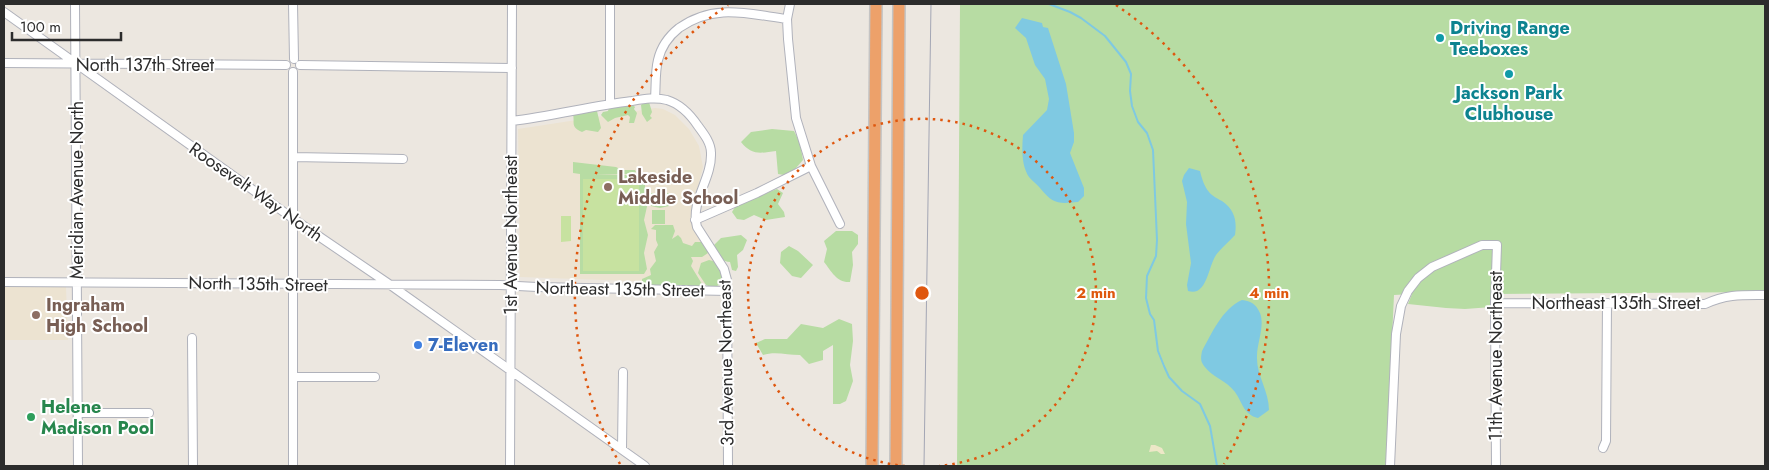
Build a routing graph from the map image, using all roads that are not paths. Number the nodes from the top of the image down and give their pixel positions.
1 (75, 4) edge
2 (293, 4) edge
3 (512, 4) edge
4 (610, 4) edge
5 (790, 4) edge
6 (899, 4) edge
7 (876, 7) edge
8 (4, 12) edge
9 (787, 19) junction
10 (294, 59) junction
11 (4, 64) edge
12 (76, 64) junction
13 (286, 65) junction
14 (300, 65) junction
15 (512, 68) junction
16 (293, 72) junction
17 (655, 98) junction
18 (610, 104) junction
19 (512, 121) junction
20 (293, 157) junction
21 (403, 159) dead end
22 (811, 166) junction
23 (294, 220) junction
24 (695, 220) junction
25 (840, 224) dead end
26 (4, 282) edge
27 (77, 282) junction
28 (294, 284) junction
29 (389, 284) junction
30 (512, 286) junction
31 (728, 291) junction
32 (1765, 295) edge
33 (1495, 303) junction
34 (1607, 303) junction
35 (192, 338) dead end
36 (510, 370) junction
37 (624, 372) dead end
38 (293, 377) junction
39 (375, 378) dead end
40 (78, 413) junction
41 (150, 413) dead end
42 (1603, 448) dead end
43 (622, 449) junction
44 (78, 466) edge
45 (193, 466) edge
46 (293, 466) edge
47 (510, 466) edge
48 (645, 466) edge
49 (728, 466) edge
50 (872, 466) edge
51 (896, 466) edge
52 (1390, 466) edge
53 (1496, 466) edge

1 - 12 street, Meridian Avenue North
2 - 10 street
3 - 15 street, 1st Avenue Northeast
4 - 18 street
5 - 9 street
6 - 51 highway
7 - 50 highway
8 - 12 street, Roosevelt Way North
9 - 17 street
9 - 22 street
10 - 13 street
10 - 14 street
11 - 12 street, North 137th Street
12 - 13 street, North 137th Street
12 - 23 street, Roosevelt Way North
12 - 27 street, Meridian Avenue North
13 - 16 street
14 - 15 street
14 - 16 street
15 - 19 street, 1st Avenue Northeast
16 - 20 street
17 - 18 street
17 - 24 street
18 - 19 street
19 - 30 street, 1st Avenue Northeast
20 - 21 street
20 - 23 street
22 - 24 street
22 - 25 street
23 - 28 street
23 - 29 street, Roosevelt Way North
24 - 31 street, 3rd Avenue Northeast
26 - 27 street, North 135th Street
27 - 28 street, North 135th Street
27 - 40 street, Meridian Avenue North
28 - 29 street, North 135th Street
28 - 38 street
29 - 30 street, North 135th Street
29 - 36 street, Roosevelt Way North
30 - 31 street, Northeast 135th Street
30 - 36 street, 1st Avenue Northeast
31 - 49 street, 3rd Avenue Northeast
32 - 34 street, Northeast 135th Street
33 - 34 street, Northeast 135th Street
33 - 52 street, 11th Avenue Northeast
33 - 53 street, 11th Avenue Northeast
34 - 42 street
35 - 45 street
36 - 43 street, Roosevelt Way North
36 - 47 street, 1st Avenue Northeast
37 - 43 street
38 - 39 street
38 - 46 street
40 - 41 street
40 - 44 street, Meridian Avenue North
43 - 48 street, Roosevelt Way North

